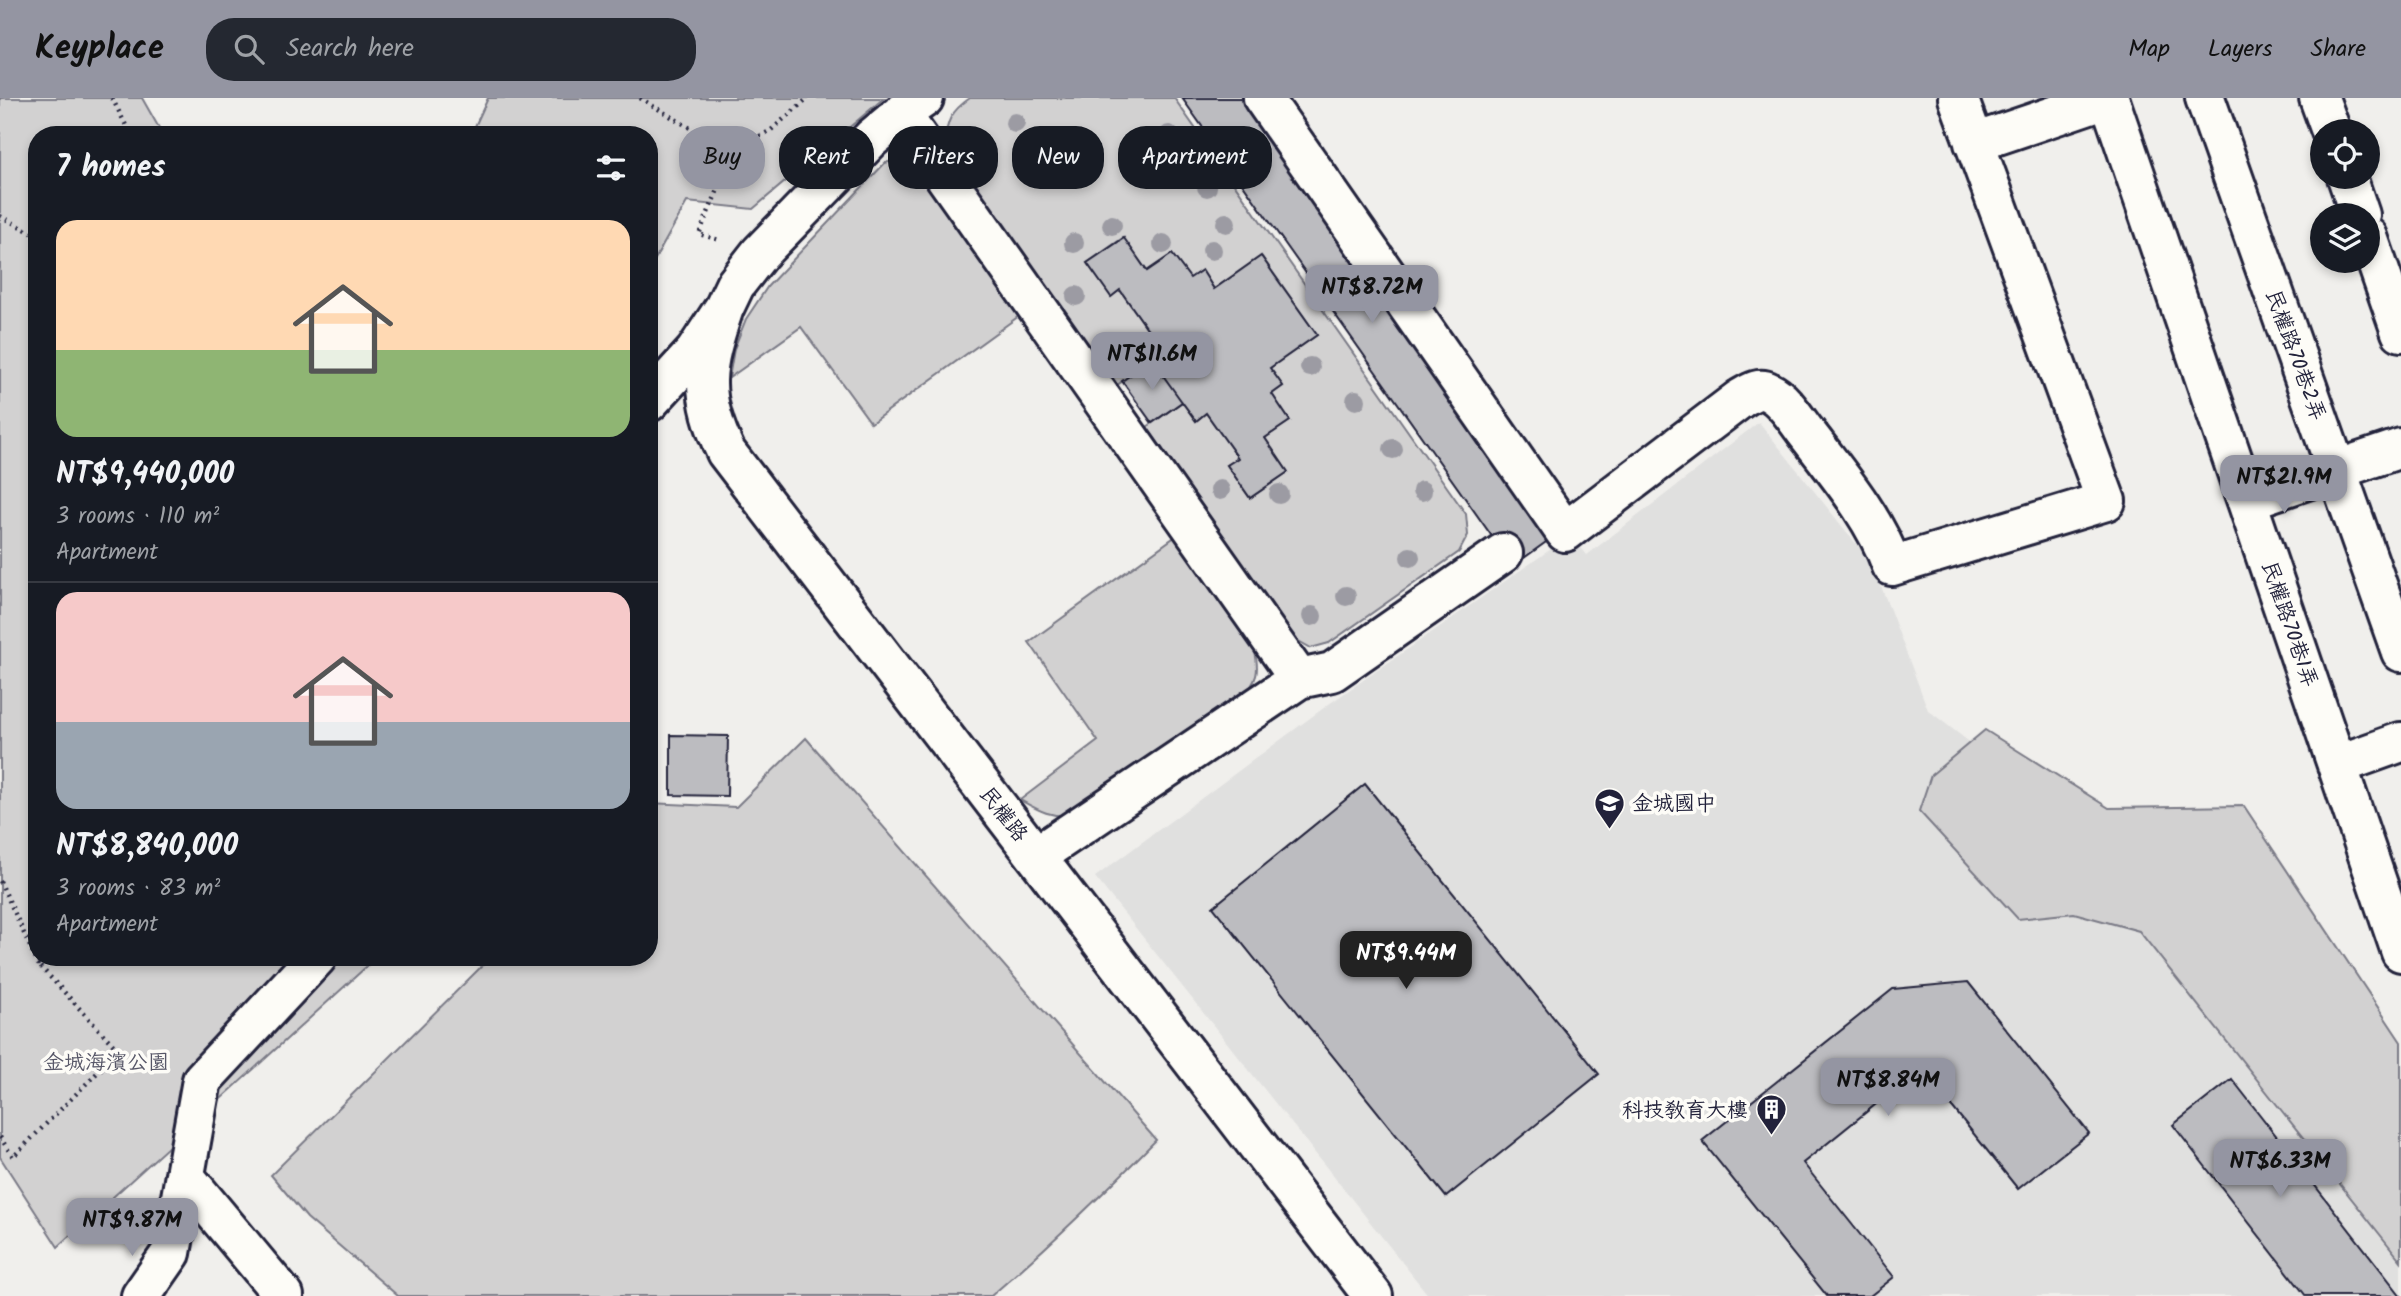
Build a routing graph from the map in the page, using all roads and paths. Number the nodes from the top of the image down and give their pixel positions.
1 (112, 98) edge
2 (640, 98) edge
3 (808, 98) edge
4 (1263, 98) edge
5 (1958, 98) edge
6 (2108, 98) edge
7 (2205, 98) edge
8 (2319, 98) edge
9 (912, 106) edge
10 (2327, 119) edge
11 (126, 126) edge
12 (687, 126) edge
13 (765, 134) edge
14 (1974, 143) junction
15 (718, 189) edge
16 (0, 216) edge
17 (28, 231) edge
18 (760, 253) junction
19 (2380, 272) edge
20 (724, 308) junction
21 (2401, 332) edge
22 (658, 393) edge
23 (2401, 447) edge
24 (2337, 469) junction
25 (2248, 500) junction
26 (1503, 553) dead end
27 (2401, 652) edge
28 (1299, 679) junction
29 (2401, 742) edge
30 (2337, 765) junction
31 (1036, 856) junction
32 (0, 881) edge
33 (2399, 940) edge
34 (28, 942) edge
35 (40, 966) edge
36 (309, 966) edge
37 (0, 1137) edge
38 (185, 1177) junction
39 (141, 1296) edge
40 (284, 1296) edge
41 (1373, 1296) edge

1 - 11 path
2 - 12 path
3 - 13 path
4 - 14 street
5 - 14 street
6 - 14 street
6 - 25 street, 民權路70巷1弄
7 - 24 street, 民權路70巷2弄
8 - 10 street
9 - 18 street
9 - 28 street
15 - 18 path
16 - 17 path
18 - 20 street
19 - 21 street
20 - 22 street
20 - 31 street, 民權路
23 - 24 street
24 - 25 street
24 - 27 street, 民權路70巷2弄
25 - 30 street, 民權路70巷1弄
26 - 28 street
28 - 31 street
29 - 30 street
30 - 33 street, 民權路70巷1弄
31 - 41 street, 民權路
32 - 34 path
35 - 37 path
36 - 38 street
38 - 39 street
38 - 40 street

